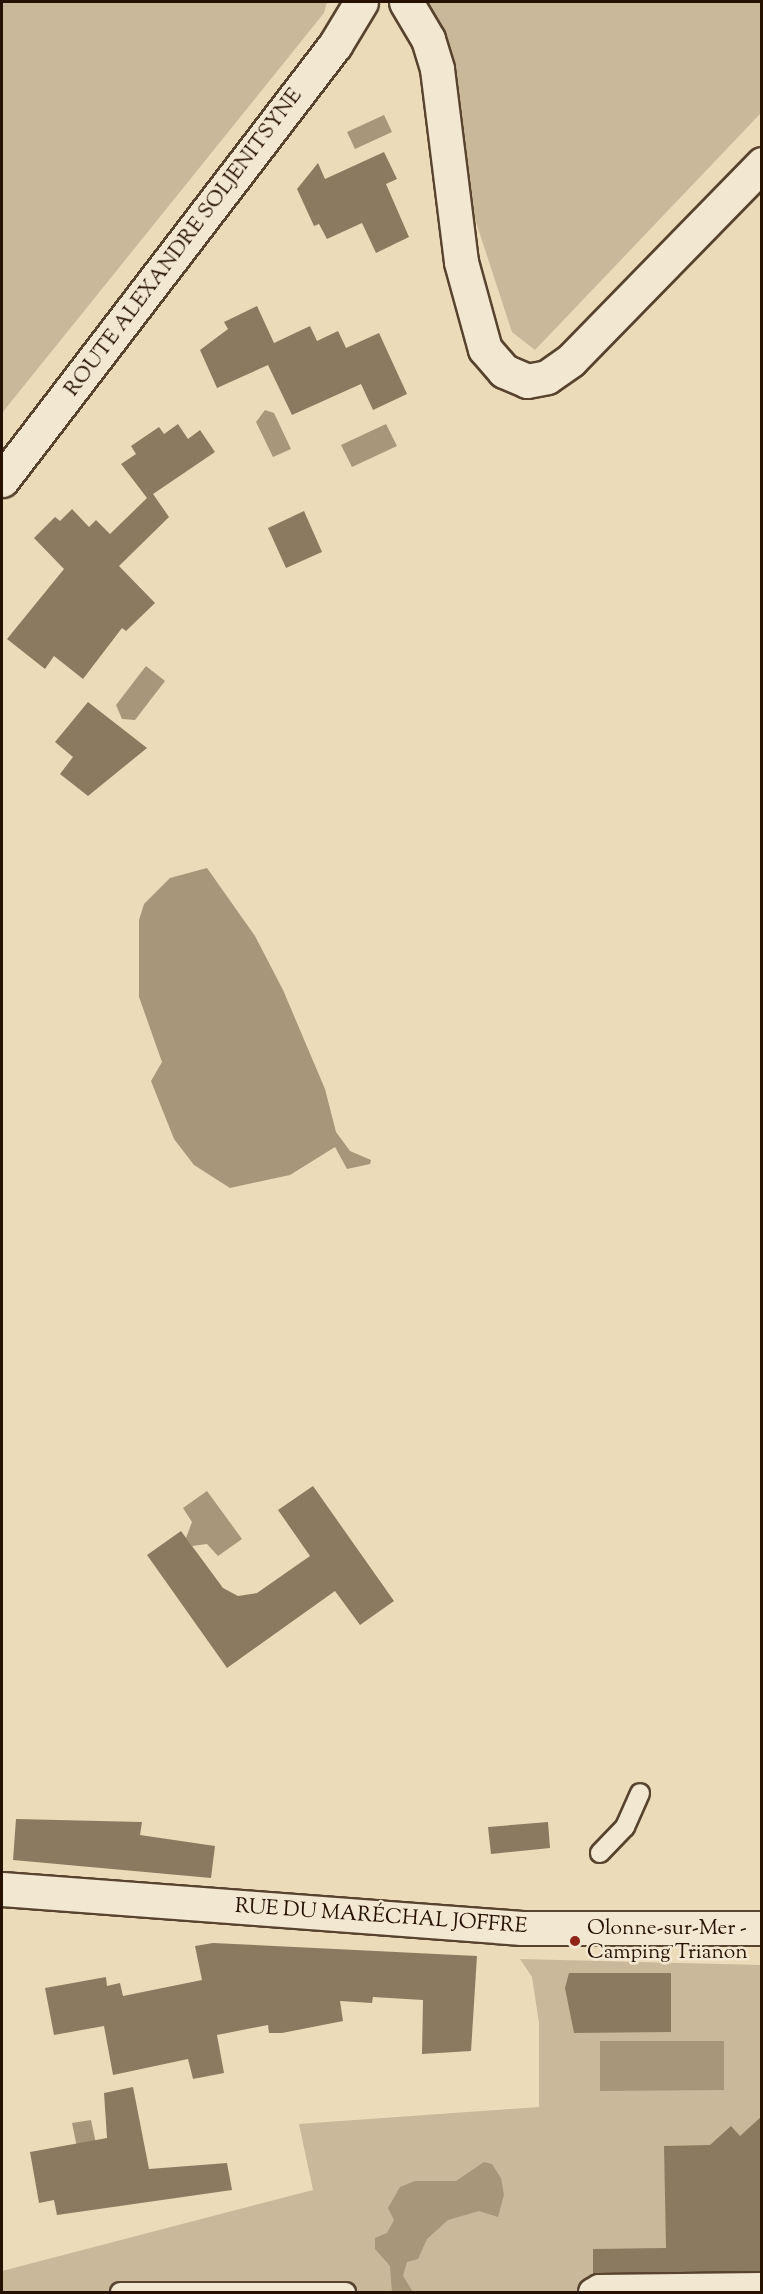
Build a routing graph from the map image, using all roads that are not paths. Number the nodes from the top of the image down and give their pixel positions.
1 (361, 2) edge
2 (406, 2) edge
3 (762, 164) edge
4 (2, 480) edge
5 (640, 1793) dead end
6 (600, 1853) dead end
7 (2, 1889) edge
8 (762, 1928) edge
9 (762, 2286) edge
10 (120, 2292) edge
11 (144, 2292) edge
12 (346, 2292) edge
13 (592, 2292) edge

1 - 4 street, ROUTE ALEXANDRE SOLJENITSYNE
2 - 3 street
5 - 6 lane
7 - 8 street, RUE DU MARÉCHAL JOFFRE
9 - 13 street
10 - 11 lane
11 - 12 lane

